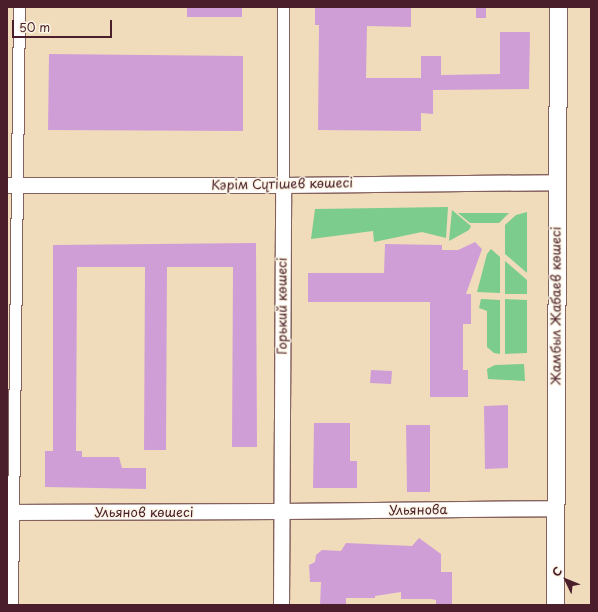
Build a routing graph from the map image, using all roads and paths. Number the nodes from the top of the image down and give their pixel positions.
1 (19, 7) edge
2 (283, 7) edge
3 (558, 7) edge
4 (557, 182) junction
5 (12, 185) edge
6 (283, 185) junction
7 (555, 508) junction
8 (281, 511) junction
9 (10, 512) edge
10 (12, 605) edge
11 (281, 605) edge
12 (555, 605) edge

1 - 5 street
2 - 6 street, Горький көшесі
3 - 4 main road, Жамбыл Жабаев көшесі
4 - 6 main road, Кәрім Сүтішев көшесі
4 - 7 main road, Жамбыл Жабаев көшесі
5 - 6 main road, Кәрім Сүтішев көшесі
5 - 9 street
6 - 8 main road, Горький көшесі
7 - 8 main road, Ульянова
7 - 12 main road, Жамбыл Жабаев көшесі
8 - 9 main road, Ульянов көшесі
8 - 11 main road, Горький көшесі
9 - 10 street

